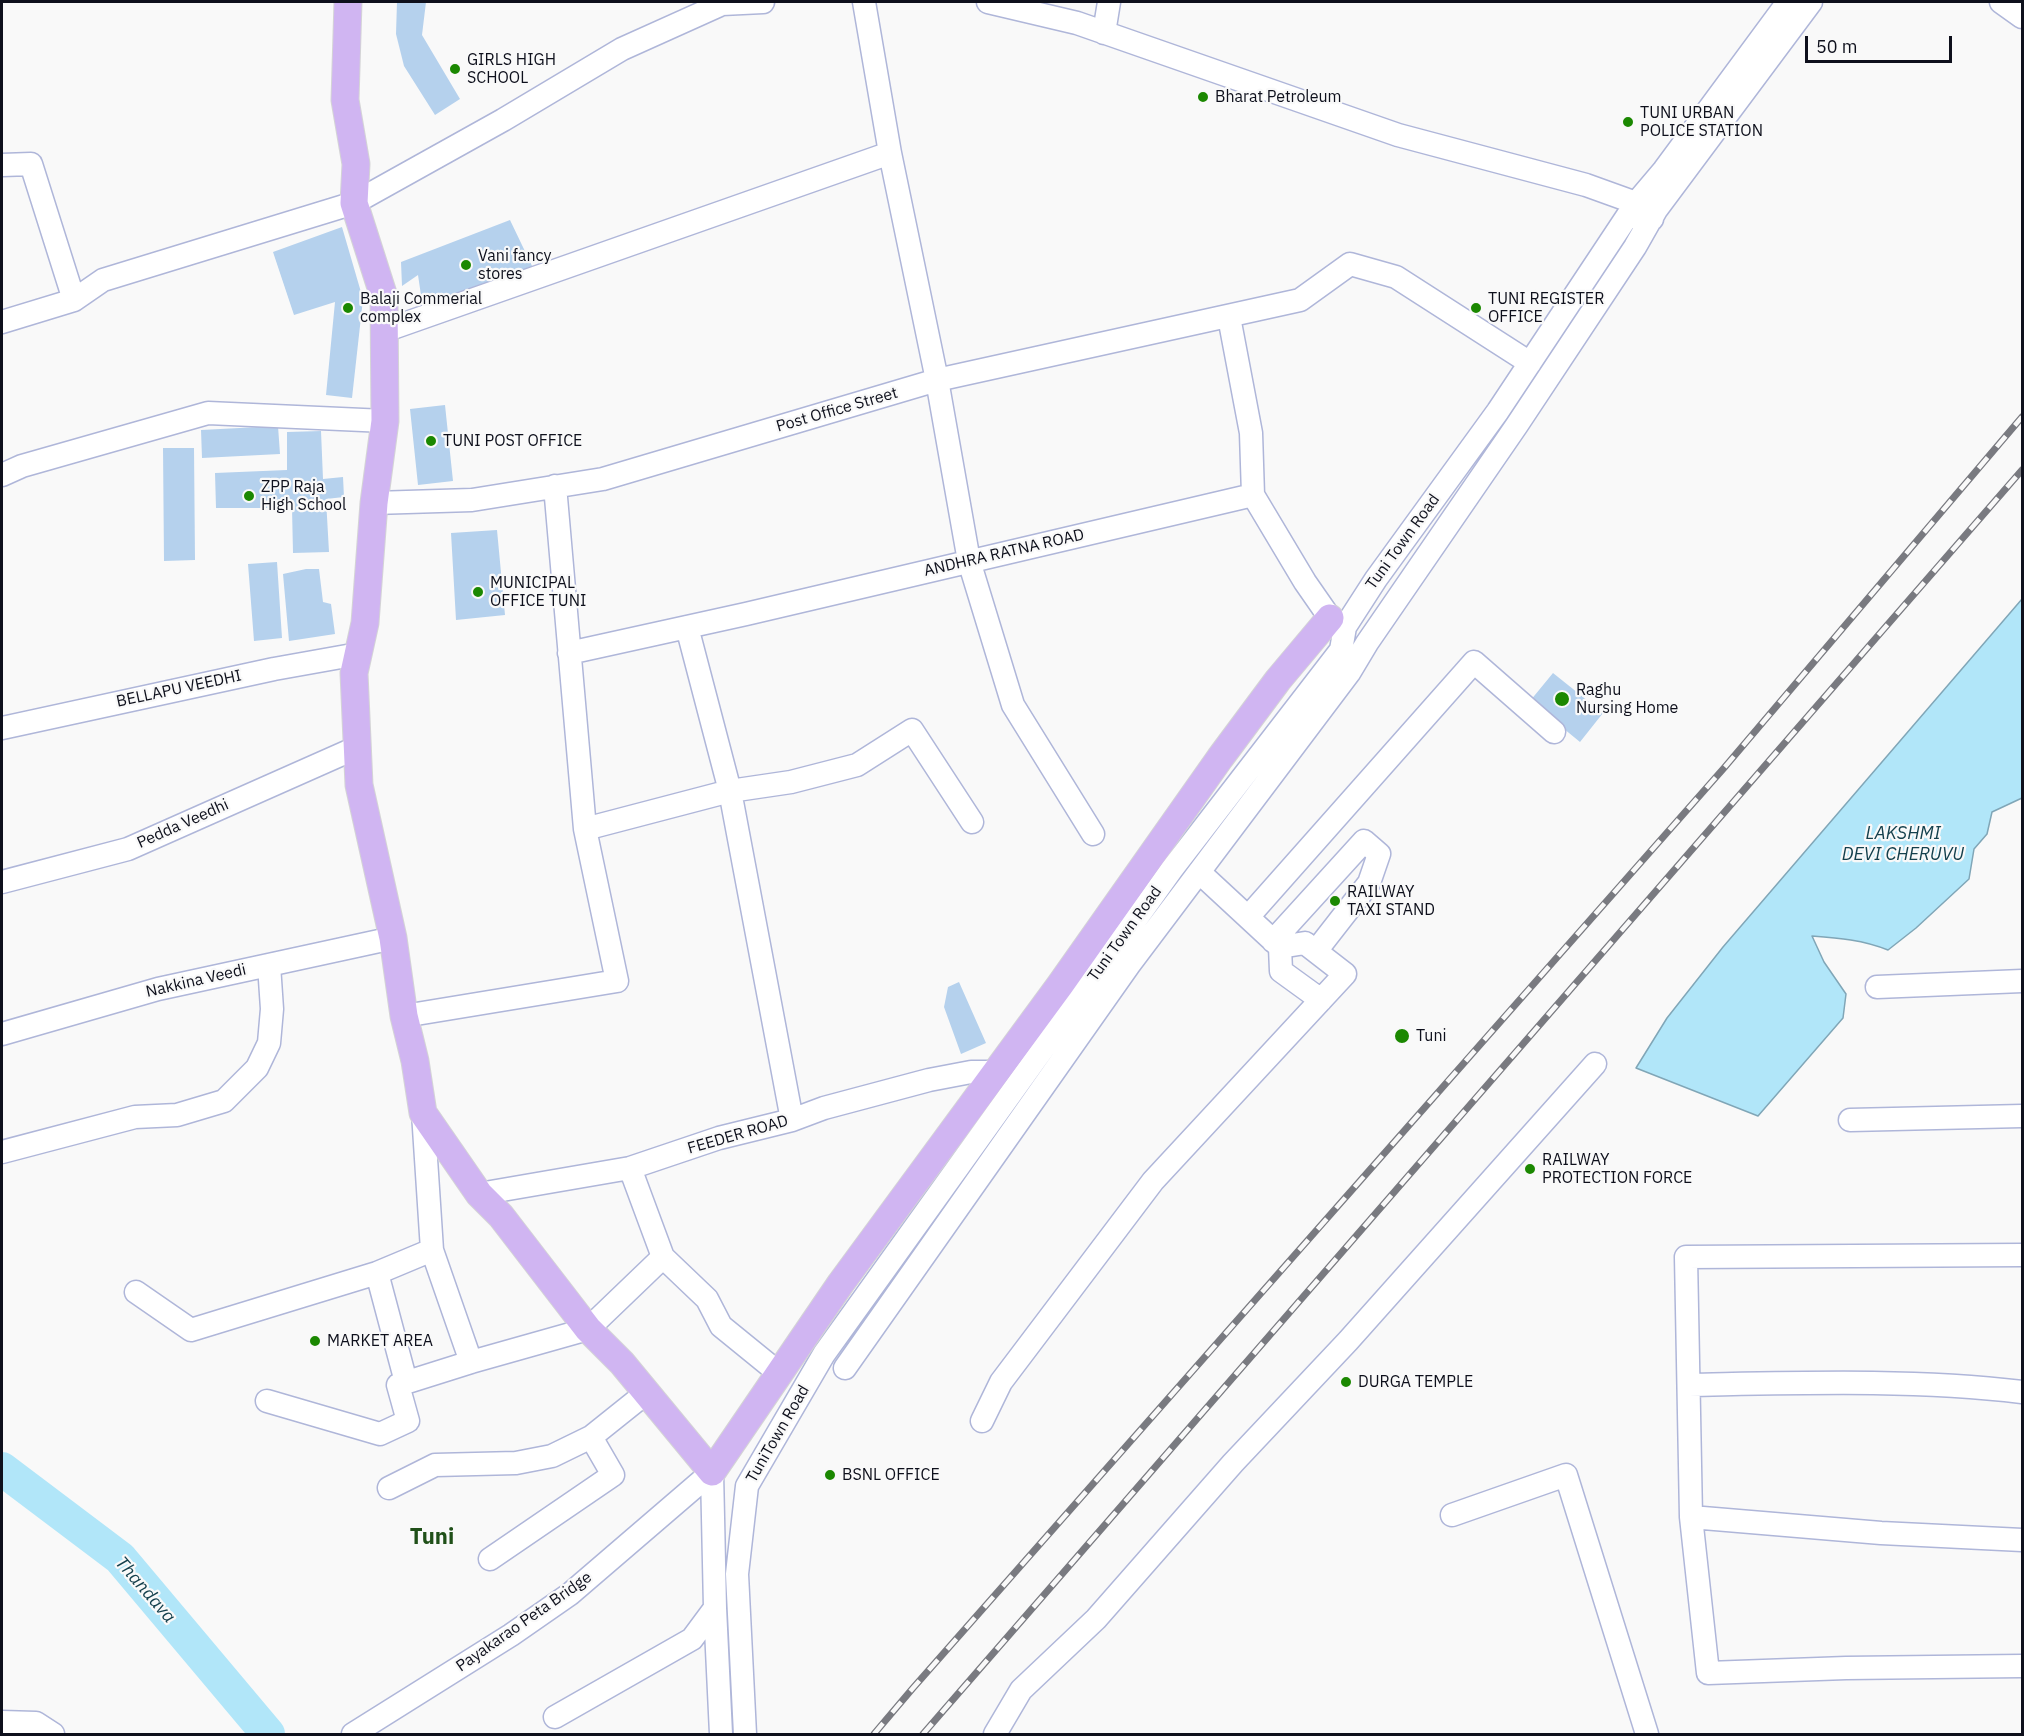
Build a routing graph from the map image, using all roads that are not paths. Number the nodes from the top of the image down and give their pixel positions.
1 (348, 2) edge
2 (763, 2) edge
3 (864, 2) edge
4 (988, 2) edge
5 (1109, 2) edge
6 (1788, 2) edge
7 (1811, 2) edge
8 (2001, 2) edge
9 (721, 3) edge
10 (2022, 17) edge
11 (1104, 33) junction
12 (890, 153) junction
13 (2, 165) edge
14 (354, 203) junction
15 (1648, 211) junction
16 (75, 300) junction
17 (1229, 316) junction
18 (2, 322) edge
19 (384, 331) junction
20 (1530, 363) junction
21 (937, 380) junction
22 (385, 421) junction
23 (2, 475) edge
24 (555, 486) junction
25 (1253, 495) junction
26 (374, 503) junction
27 (969, 561) junction
28 (1337, 622) junction
29 (687, 627) junction
30 (1367, 643) junction
31 (569, 653) junction
32 (358, 654) junction
33 (1334, 659) junction
34 (2, 728) edge
35 (1554, 732) dead end
36 (358, 747) junction
37 (730, 791) junction
38 (972, 822) dead end
39 (585, 829) junction
40 (1093, 834) dead end
41 (1199, 872) junction
42 (2, 882) edge
43 (1248, 917) junction
44 (393, 938) junction
45 (1277, 944) junction
46 (1316, 951) junction
47 (269, 965) junction
48 (2022, 981) edge
49 (1876, 987) dead end
50 (1321, 1000) junction
51 (404, 1016) junction
52 (2, 1034) edge
53 (1595, 1065) dead end
54 (996, 1072) junction
55 (423, 1113) junction
56 (2022, 1116) edge
57 (792, 1120) junction
58 (1850, 1120) dead end
59 (2, 1152) edge
60 (630, 1168) junction
61 (479, 1194) junction
62 (930, 1207) joint
63 (432, 1251) junction
64 (2022, 1255) edge
65 (663, 1257) junction
66 (377, 1273) junction
67 (136, 1292) dead end
68 (588, 1329) junction
69 (471, 1362) junction
70 (845, 1368) dead end
71 (780, 1374) junction
72 (406, 1382) junction
73 (1689, 1385) junction
74 (2022, 1392) edge
75 (646, 1393) junction
76 (267, 1401) dead end
77 (982, 1421) dead end
78 (591, 1437) junction
79 (712, 1472) junction
80 (388, 1488) dead end
81 (1452, 1515) dead end
82 (1691, 1517) junction
83 (2022, 1540) edge
84 (490, 1559) dead end
85 (715, 1608) junction
86 (2022, 1666) edge
87 (555, 1717) dead end
88 (2, 1722) edge
89 (53, 1734) edge
90 (353, 1734) edge
91 (721, 1734) edge
92 (745, 1734) edge
93 (994, 1734) edge
94 (1647, 1734) edge

1 - 14 main road
2 - 9 street
3 - 12 street
4 - 11 street
5 - 11 street
6 - 15 street, Tuni Town Road
7 - 15 street, Tuni Town Road
8 - 10 street
9 - 14 street
11 - 15 street
12 - 19 street
12 - 21 street
13 - 16 street
14 - 16 street
14 - 19 main road
15 - 20 street, Tuni Town Road
15 - 30 street, Tuni Town Road
16 - 18 street
17 - 20 street, Post Office Street
17 - 21 street, Post Office Street
17 - 25 street
19 - 22 main road
20 - 28 street, Tuni Town Road
21 - 24 street, Post Office Street
21 - 27 street
22 - 23 street
22 - 26 main road
24 - 26 street, Post Office Street
24 - 31 street
25 - 27 street, ANDHRA RATNA ROAD
25 - 28 street
26 - 32 main road
27 - 29 street, ANDHRA RATNA ROAD
27 - 40 street
28 - 30 street
28 - 33 street, Tuni Town Road
28 - 54 main road
29 - 31 street, ANDHRA RATNA ROAD
29 - 37 street
30 - 33 street
30 - 41 street, Tuni Town Road
31 - 39 street
32 - 34 street, BELLAPU VEEDHI
32 - 36 main road
33 - 62 street, Tuni Town Road
35 - 43 street
36 - 42 street, Pedda Veedhi
36 - 44 main road
37 - 38 street
37 - 39 street
37 - 57 street
39 - 51 street
41 - 43 street
41 - 70 street, Tuni Town Road
43 - 45 street
44 - 47 street, Nakkina Veedi
44 - 51 main road
45 - 46 street
45 - 46 street
45 - 50 street
46 - 50 street
47 - 52 street, Nakkina Veedi
47 - 59 street
48 - 49 street
50 - 77 street
51 - 55 main road
53 - 93 street
54 - 57 street, FEEDER ROAD
54 - 71 main road
55 - 61 main road
55 - 63 street
56 - 58 street
57 - 60 street, FEEDER ROAD
60 - 61 street, FEEDER ROAD
60 - 65 street
61 - 68 main road
62 - 92 street, TuniTown Road
63 - 66 street
63 - 69 street
64 - 73 street
65 - 68 street
65 - 71 street
66 - 67 street
66 - 72 street
68 - 69 street
68 - 75 main road
69 - 72 street
71 - 79 main road
72 - 76 street
73 - 74 street
73 - 82 street
75 - 78 street
75 - 79 main road
78 - 80 street
78 - 84 street
79 - 85 street
79 - 90 street, Payakarao Peta Bridge
81 - 94 street
82 - 83 street
82 - 86 street
85 - 87 street
85 - 91 street
88 - 89 street

